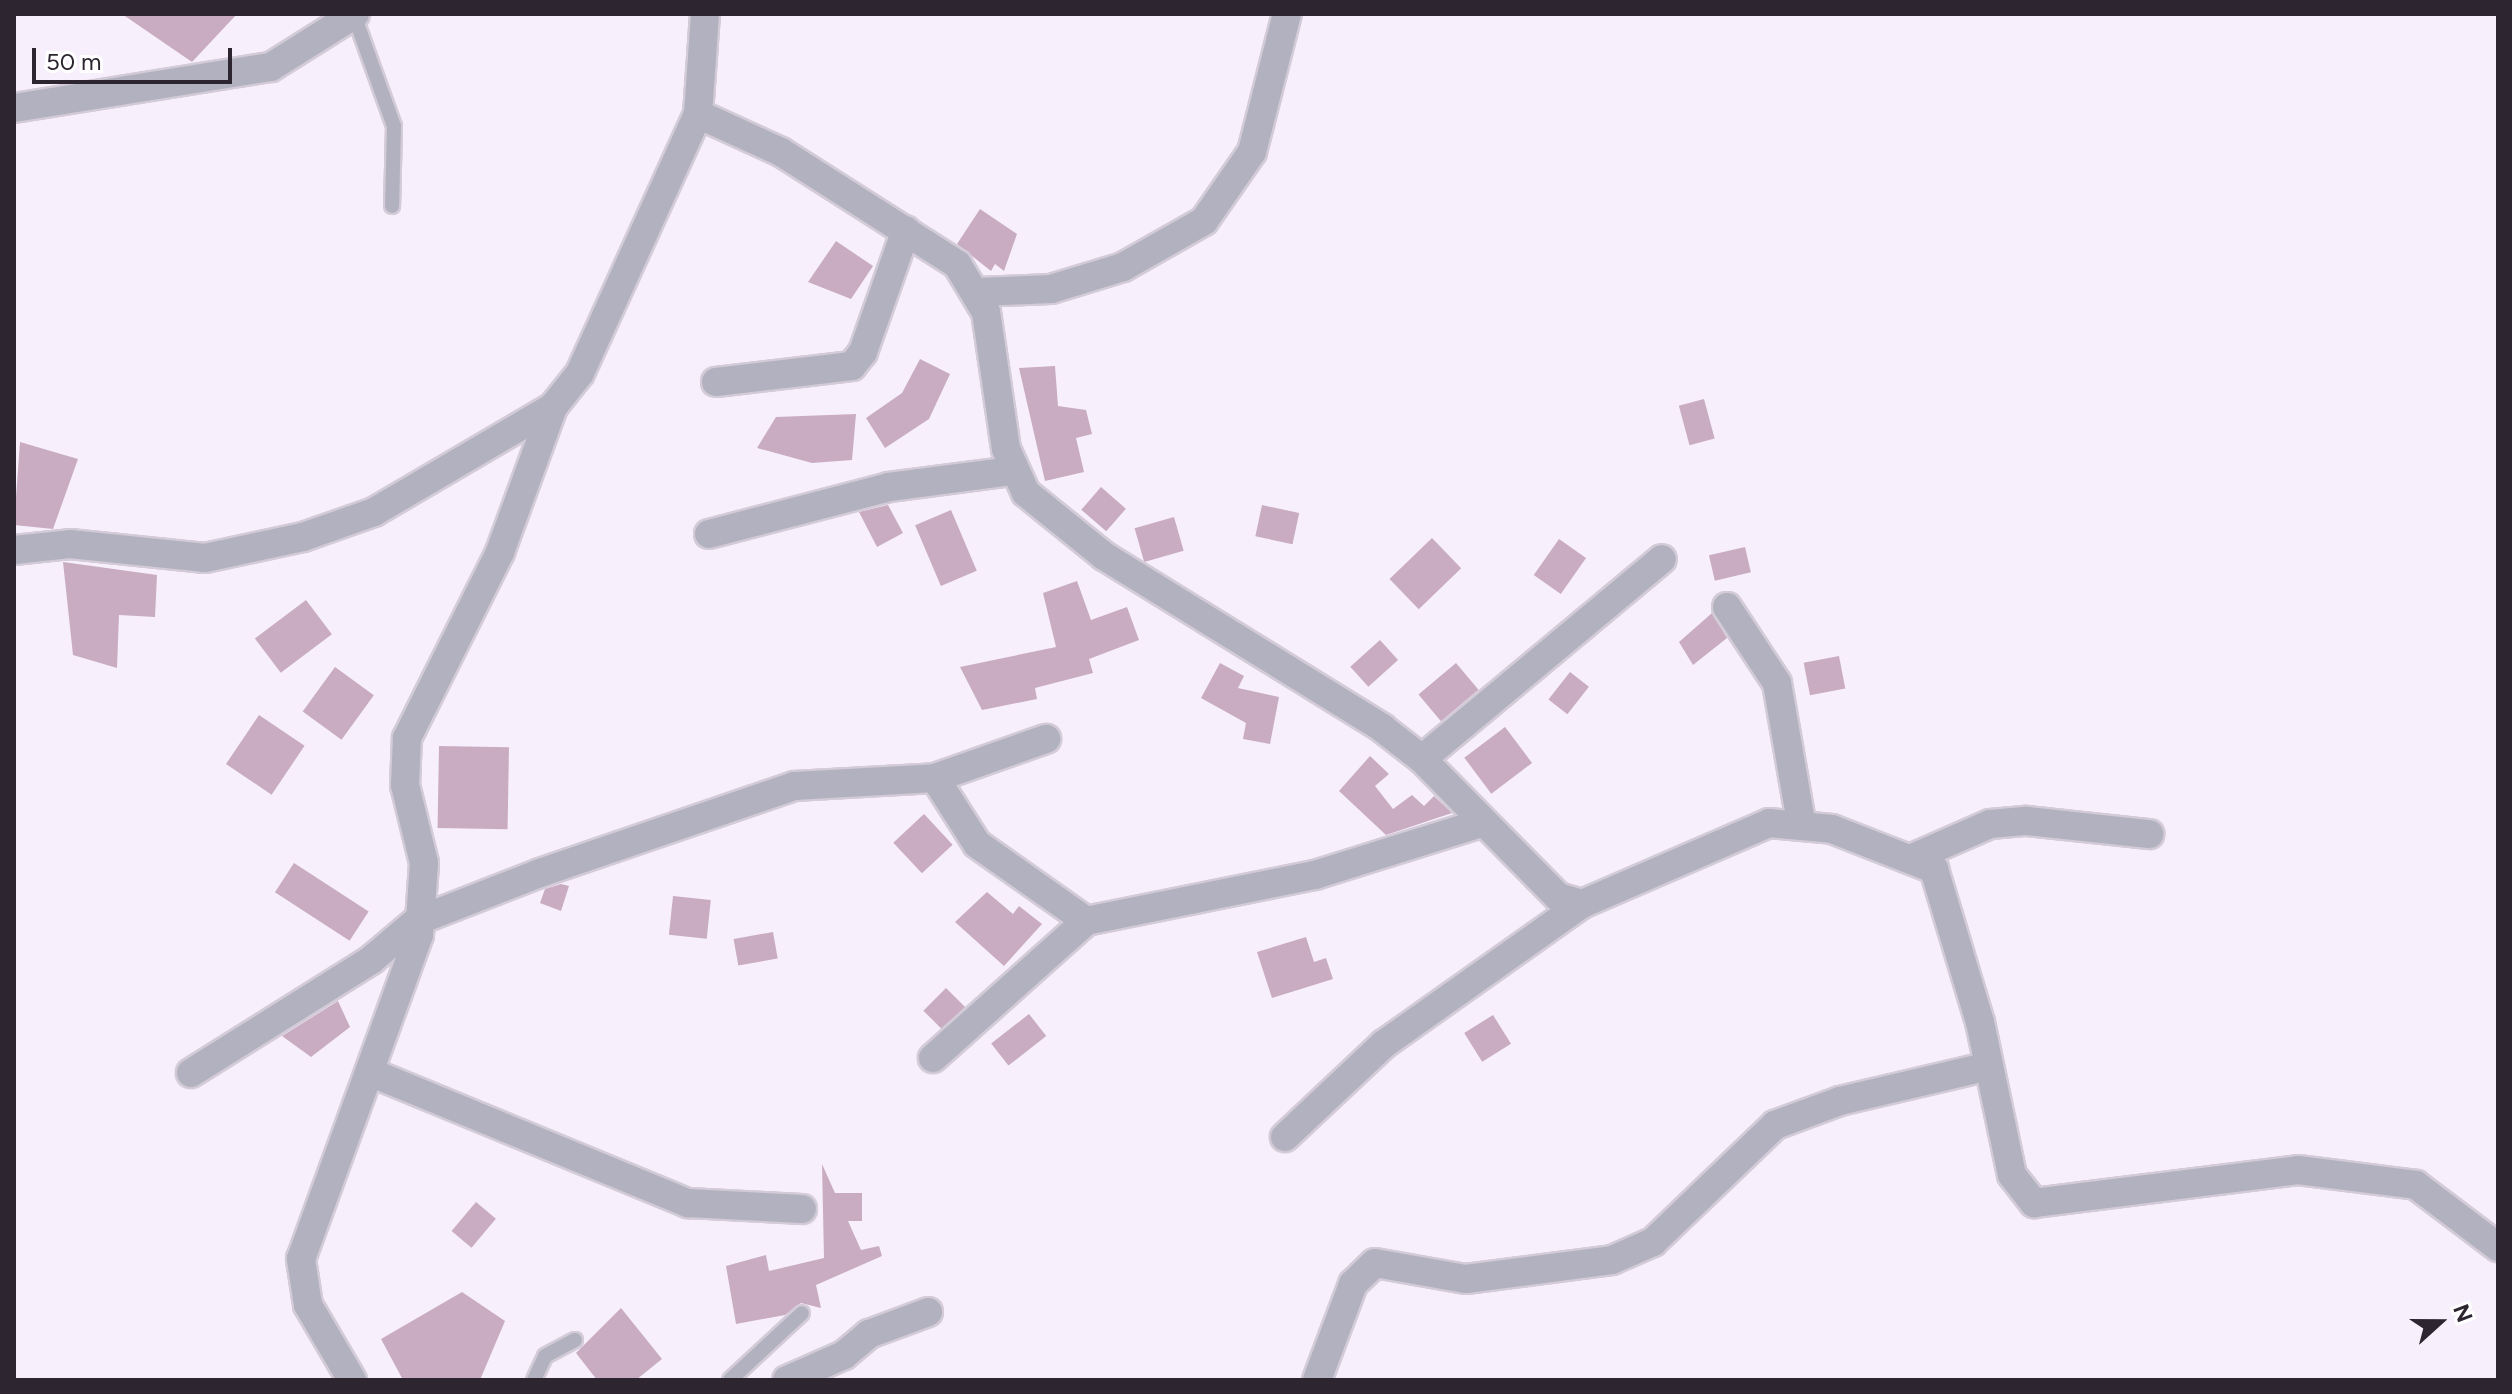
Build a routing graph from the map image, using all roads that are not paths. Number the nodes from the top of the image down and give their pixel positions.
1 (705, 14) edge
2 (1287, 14) edge
3 (354, 15) edge
4 (14, 108) edge
5 (698, 114) junction
6 (392, 206) dead end
7 (906, 230) junction
8 (979, 292) junction
9 (716, 382) dead end
10 (553, 407) junction
11 (1013, 471) junction
12 (709, 534) dead end
13 (14, 550) edge
14 (1662, 559) dead end
15 (1727, 607) dead end
16 (1046, 739) dead end
17 (1422, 759) junction
18 (935, 778) junction
19 (1801, 822) junction
20 (1481, 823) junction
21 (2149, 834) dead end
22 (1910, 859) junction
23 (1582, 904) junction
24 (417, 921) junction
25 (1086, 921) junction
26 (933, 1058) dead end
27 (1989, 1066) junction
28 (191, 1073) dead end
29 (372, 1073) junction
30 (1285, 1137) dead end
31 (802, 1209) dead end
32 (2498, 1247) edge
33 (928, 1312) dead end
34 (802, 1313) dead end
35 (575, 1340) dead end
36 (352, 1380) edge
37 (534, 1380) edge
38 (730, 1380) edge
39 (787, 1380) edge
40 (1317, 1380) edge

1 - 5 street
2 - 8 street
3 - 4 street
3 - 6 lane
5 - 7 street
5 - 10 street
7 - 8 street
7 - 9 street
8 - 11 street
10 - 13 street
10 - 24 street
11 - 12 street
11 - 17 street
14 - 17 street
15 - 19 street
16 - 18 street
17 - 20 street
18 - 24 street
18 - 25 street
19 - 22 street
19 - 23 street
20 - 23 street
20 - 25 street
21 - 22 street
22 - 27 street
23 - 30 street
24 - 28 street
24 - 29 street
25 - 26 street
27 - 32 street
27 - 40 street
29 - 31 street
29 - 36 street
33 - 39 street
34 - 38 lane
35 - 37 lane

